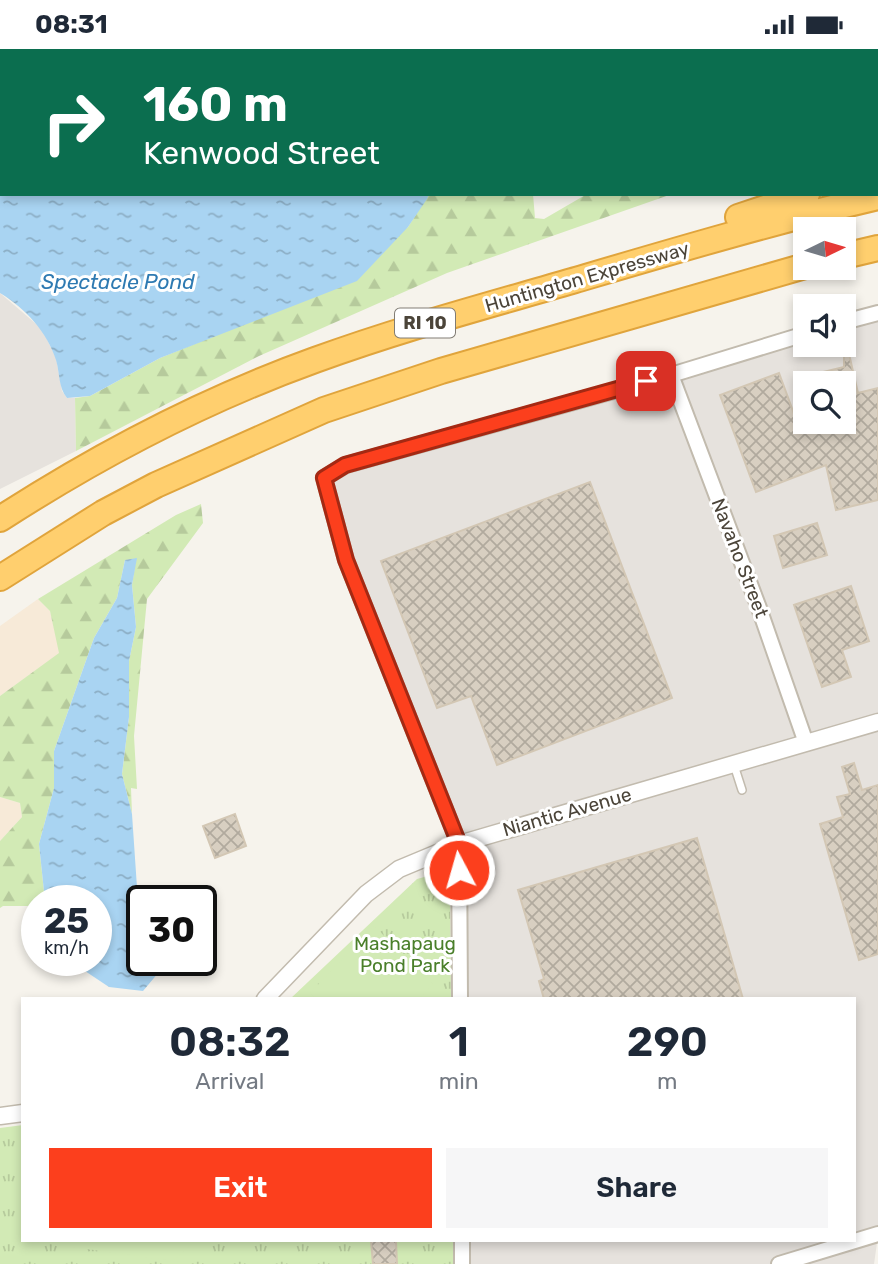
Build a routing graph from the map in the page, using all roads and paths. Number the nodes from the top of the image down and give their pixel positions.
1 (801, 196) edge
2 (878, 197) edge
3 (878, 248) edge
4 (856, 253) edge
5 (793, 269) edge
6 (579, 279) junction
7 (878, 313) edge
8 (856, 319) edge
9 (793, 338) edge
10 (671, 375) junction
11 (0, 519) edge
12 (0, 578) edge
13 (878, 722) edge
14 (806, 743) junction
15 (734, 764) junction
16 (742, 790) dead end
17 (459, 844) junction
18 (267, 997) edge
19 (460, 997) edge
20 (21, 1113) edge
21 (0, 1116) edge
22 (878, 1234) edge
23 (856, 1241) edge
24 (462, 1242) edge
25 (852, 1242) edge
26 (463, 1264) edge
27 (779, 1264) edge

1 - 6 highway
2 - 6 highway, Huntington Expressway / RI 10
3 - 4 highway
5 - 12 highway, RI 10
6 - 11 highway, Huntington Expressway / RI 10
7 - 8 street
9 - 10 street
10 - 14 street, Navaho Street
10 - 17 street
13 - 14 street, Niantic Avenue
14 - 15 street, Niantic Avenue
15 - 16 lane
15 - 17 street, Niantic Avenue
17 - 18 street, Niantic Avenue
17 - 19 street
20 - 21 street
22 - 23 street
24 - 26 street
25 - 27 street

